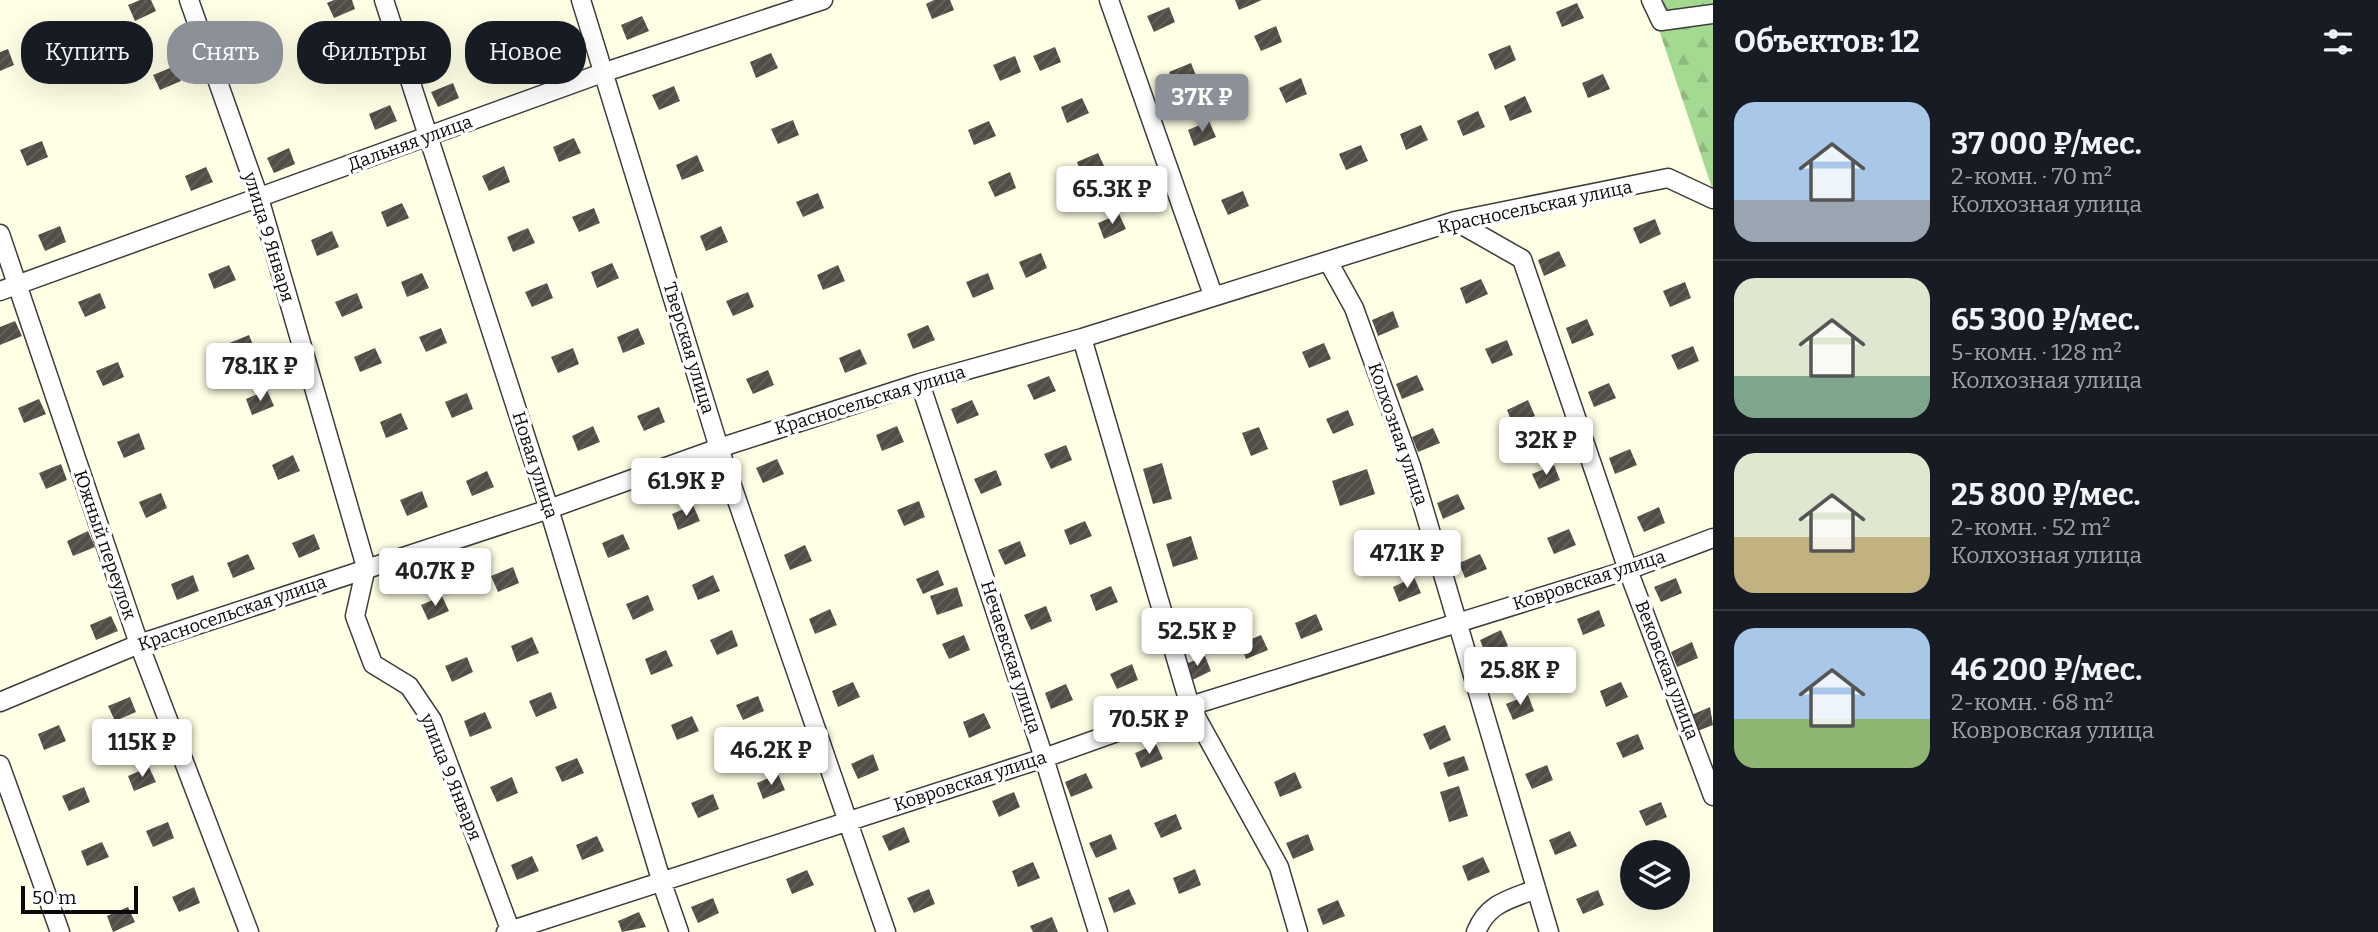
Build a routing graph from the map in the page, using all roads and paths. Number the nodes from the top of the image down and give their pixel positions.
1 (189, 0) edge
2 (384, 0) edge
3 (581, 0) edge
4 (823, 0) edge
5 (1109, 0) edge
6 (1651, 0) edge
7 (1713, 14) edge
8 (604, 72) junction
9 (429, 136) junction
10 (258, 198) junction
11 (1713, 199) edge
12 (1455, 221) junction
13 (0, 234) edge
14 (1329, 263) junction
15 (8, 288) edge
16 (1213, 295) junction
17 (1082, 338) junction
18 (920, 383) junction
19 (719, 448) junction
20 (549, 509) junction
21 (1713, 538) edge
22 (366, 568) junction
23 (1628, 570) junction
24 (1457, 621) junction
25 (139, 644) junction
26 (0, 702) edge
27 (1190, 706) junction
28 (1044, 758) junction
29 (0, 765) edge
30 (1713, 796) edge
31 (848, 821) junction
32 (662, 883) junction
33 (1536, 890) junction
34 (60, 932) edge
35 (249, 932) edge
36 (509, 932) edge
37 (679, 932) edge
38 (886, 932) edge
39 (1098, 932) edge
40 (1298, 932) edge
41 (1476, 932) edge
42 (1549, 932) edge

1 - 10 street, улица 9 Января
2 - 9 street, Новая улица
3 - 8 street, Тверская улица
4 - 8 street, Дальняя улица
5 - 16 street
6 - 7 street
8 - 9 street, Дальняя улица
8 - 19 street, Тверская улица
9 - 10 street, Дальняя улица
9 - 20 street, Новая улица
10 - 15 street, Дальняя улица
10 - 22 street, улица 9 Января
11 - 12 street, Красносельская улица
12 - 14 street, Красносельская улица
12 - 23 street, Вековская улица
13 - 15 street, Южный переулок
14 - 16 street, Красносельская улица
14 - 24 street, Колхозная улица
15 - 25 street, Южный переулок
16 - 17 street, Красносельская улица
17 - 18 street, Красносельская улица
17 - 27 street
18 - 19 street, Красносельская улица
18 - 28 street, Нечаевская улица
19 - 20 street, Красносельская улица
19 - 31 street, Тверская улица
20 - 22 street, Красносельская улица
20 - 32 street, Новая улица
21 - 23 street, Ковровская улица
22 - 25 street, Красносельская улица
22 - 36 street, улица 9 Января
23 - 24 street, Ковровская улица
23 - 30 street, Вековская улица
24 - 27 street, Ковровская улица
24 - 33 street, Колхозная улица
25 - 26 street, Красносельская улица
25 - 35 street, Южный переулок
27 - 28 street, Ковровская улица
27 - 40 street
28 - 31 street, Ковровская улица
28 - 39 street, Нечаевская улица
29 - 34 street
31 - 32 street, Ковровская улица
31 - 38 street, Тверская улица
32 - 36 street, Ковровская улица
32 - 37 street, Новая улица
33 - 41 street
33 - 42 street, Колхозная улица

